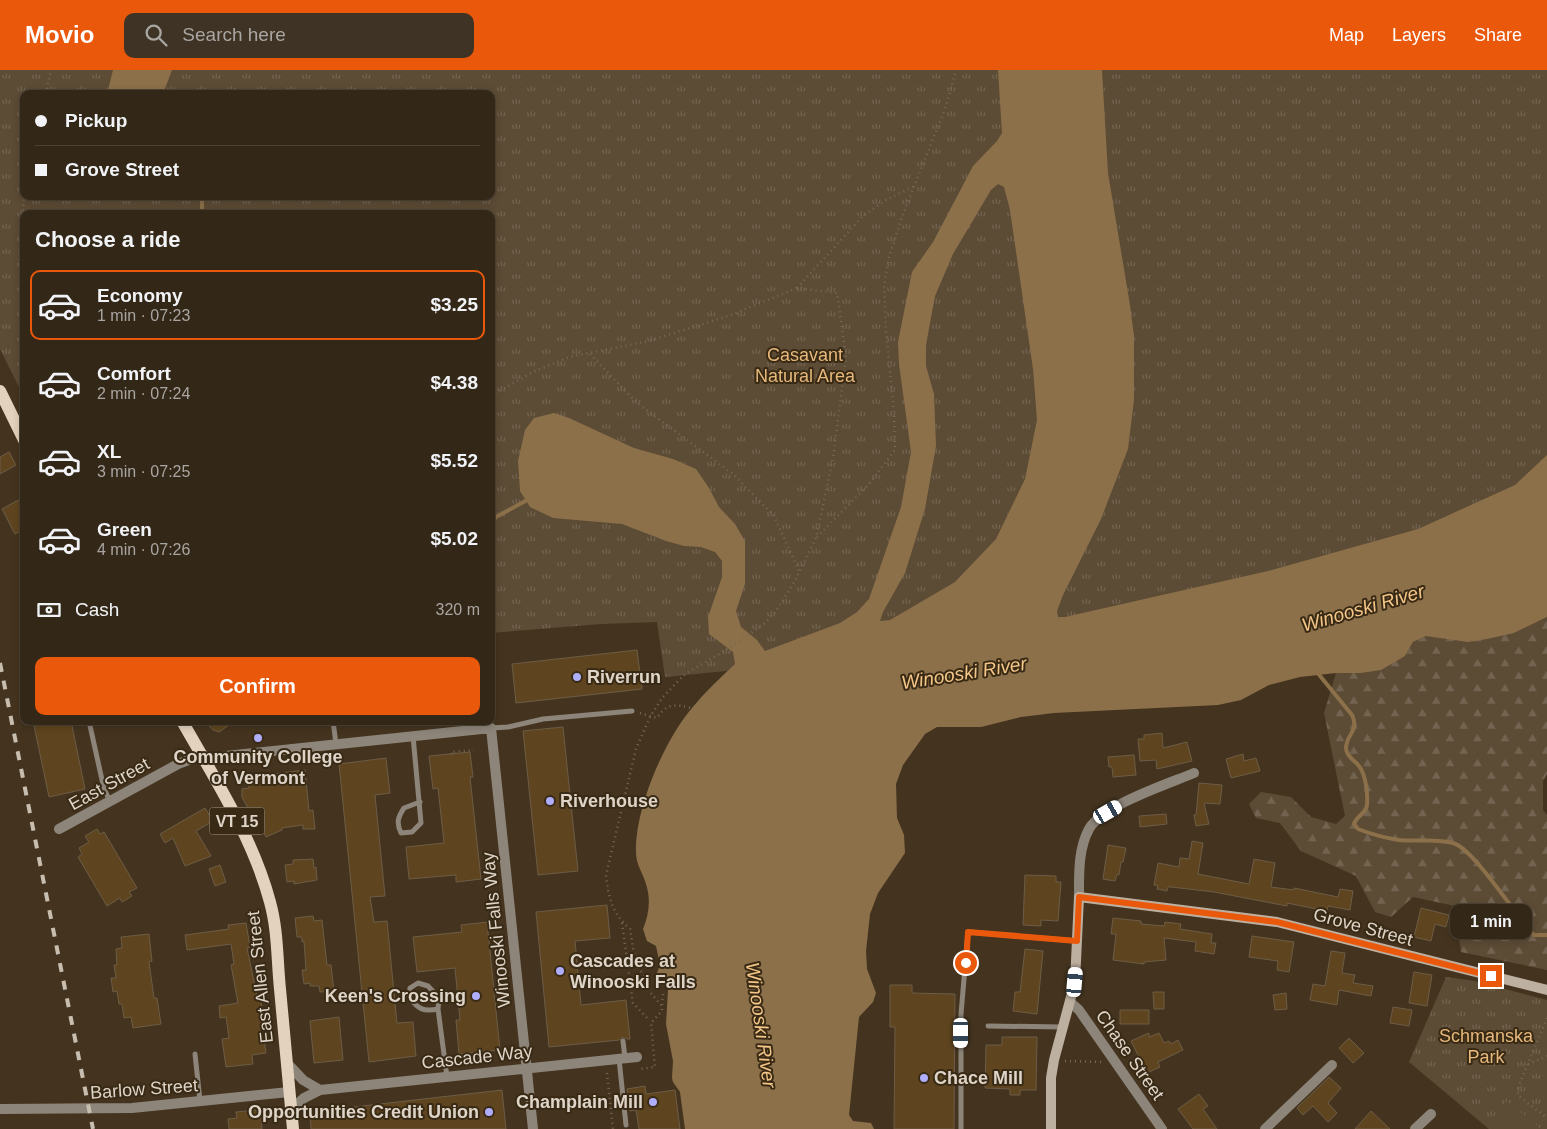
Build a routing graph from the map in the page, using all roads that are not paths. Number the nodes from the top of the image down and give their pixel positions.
1 (0, 391) edge
2 (0, 401) edge
3 (14, 423) junction
4 (20, 433) edge
5 (632, 711) dead end
6 (90, 725) edge
7 (184, 725) edge
8 (334, 725) edge
9 (491, 728) junction
10 (412, 736) junction
11 (336, 744) junction
12 (204, 759) junction
13 (1194, 773) dead end
14 (110, 802) junction
15 (420, 802) junction
16 (59, 829) dead end
17 (1079, 897) junction
18 (1077, 941) junction
19 (1547, 990) edge
20 (1070, 1002) junction
21 (438, 1009) junction
22 (988, 1026) dead end
23 (1063, 1027) junction
24 (624, 1041) dead end
25 (195, 1054) dead end
26 (637, 1056) dead end
27 (622, 1058) junction
28 (286, 1063) junction
29 (1332, 1065) dead end
30 (526, 1068) junction
31 (447, 1077) junction
32 (320, 1090) junction
33 (289, 1092) junction
34 (200, 1101) junction
35 (0, 1108) edge
36 (291, 1110) junction
37 (1431, 1114) dead end
38 (626, 1125) dead end
39 (293, 1129) edge
40 (533, 1129) edge
41 (961, 1129) edge
42 (1051, 1129) edge
43 (1162, 1129) edge
44 (1265, 1129) edge
45 (1414, 1129) edge

1 - 3 main road
2 - 3 main road
3 - 4 main road
5 - 9 lane
6 - 14 lane
7 - 12 main road, East Allen Street / VT 15
8 - 11 lane
9 - 10 street, East Street
9 - 30 street, Winooski Falls Way
10 - 11 street, East Street
10 - 15 lane
11 - 12 street, East Street
12 - 14 street, East Street
12 - 28 main road, East Allen Street / VT 15
13 - 17 street
14 - 16 street, East Street
15 - 15 lane
17 - 18 street
17 - 19 street, Grove Street
18 - 20 street
18 - 41 lane
20 - 23 street
20 - 43 street, Chase Street
21 - 21 lane
21 - 31 lane
22 - 23 lane
23 - 42 street
24 - 27 lane
25 - 34 lane
26 - 27 street, Cascade Way
27 - 30 street, Cascade Way
27 - 38 lane
28 - 32 street
28 - 33 main road, East Allen Street / VT 15
29 - 44 street
30 - 31 street, Cascade Way
30 - 40 street, Winooski Falls Way
31 - 32 street, Cascade Way
32 - 36 street, Cascade Way
33 - 34 street, Barlow Street
33 - 36 main road, East Allen Street / VT 15
34 - 35 street, Barlow Street
36 - 39 main road, East Allen Street / VT 15
37 - 45 street

